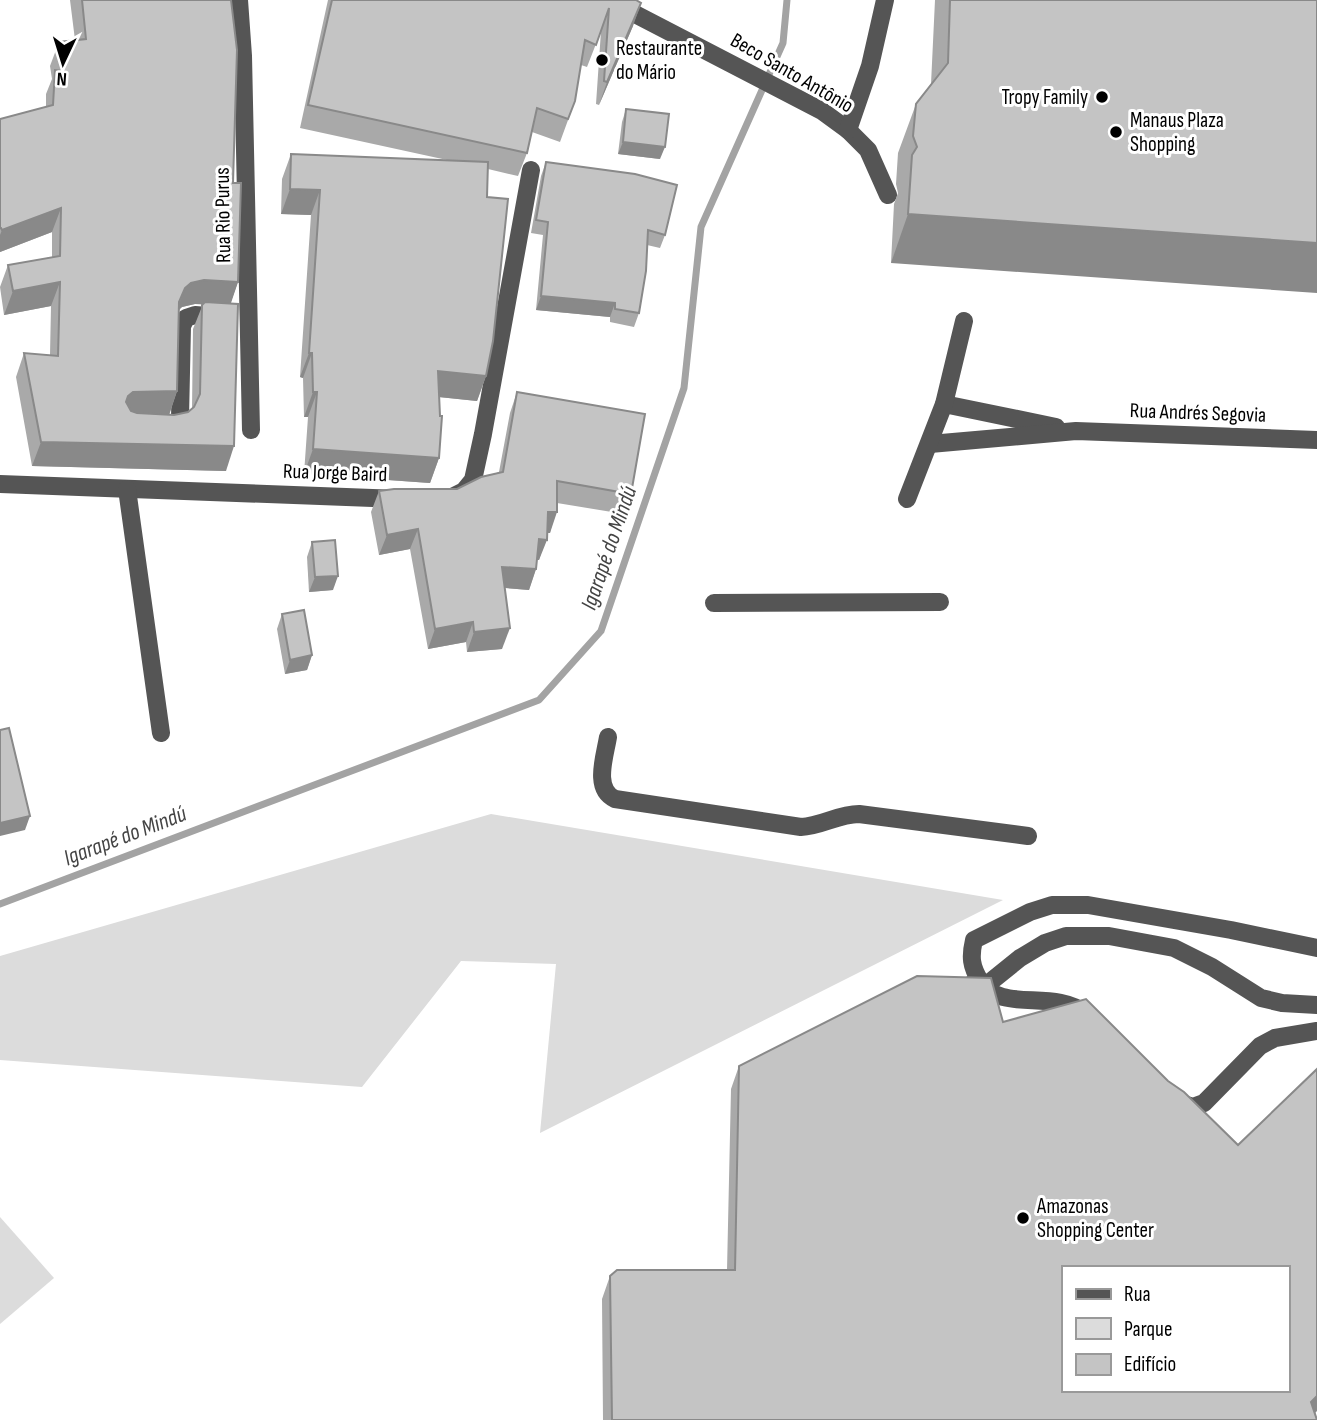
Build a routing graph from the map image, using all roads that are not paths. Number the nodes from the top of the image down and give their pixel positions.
1 (239, 0) edge
2 (608, 0) edge
3 (886, 0) edge
4 (848, 130) junction
5 (531, 170) dead end
6 (888, 195) dead end
7 (248, 318) junction
8 (964, 321) dead end
9 (944, 404) junction
10 (153, 428) edge
11 (251, 430) dead end
12 (1076, 431) junction
13 (1317, 440) edge
14 (930, 443) junction
15 (0, 484) edge
16 (127, 489) junction
17 (907, 499) dead end
18 (940, 602) dead end
19 (714, 603) dead end
20 (162, 733) dead end
21 (608, 737) dead end
22 (1028, 836) dead end
23 (1317, 948) edge
24 (960, 979) edge
25 (984, 987) junction
26 (1313, 1009) edge
27 (1097, 1024) edge
28 (1317, 1031) edge
29 (1159, 1087) edge

1 - 7 street, Rua Rio Purus
2 - 4 street, Beco Santo Antônio
3 - 4 street
4 - 6 street, Beco Santo Antônio
5 - 16 street, Rua Jorge Baird
7 - 10 street
7 - 11 street, Rua Rio Purus
8 - 9 street
9 - 12 street, Rua Andrés Segovia
9 - 14 street
12 - 13 street, Rua Andrés Segovia
12 - 14 street, Rua Andrés Segovia
14 - 17 street
15 - 16 street, Rua Jorge Baird
16 - 20 street
18 - 19 street
21 - 22 street
23 - 25 street
24 - 25 street
25 - 26 street
25 - 27 street
28 - 29 street

